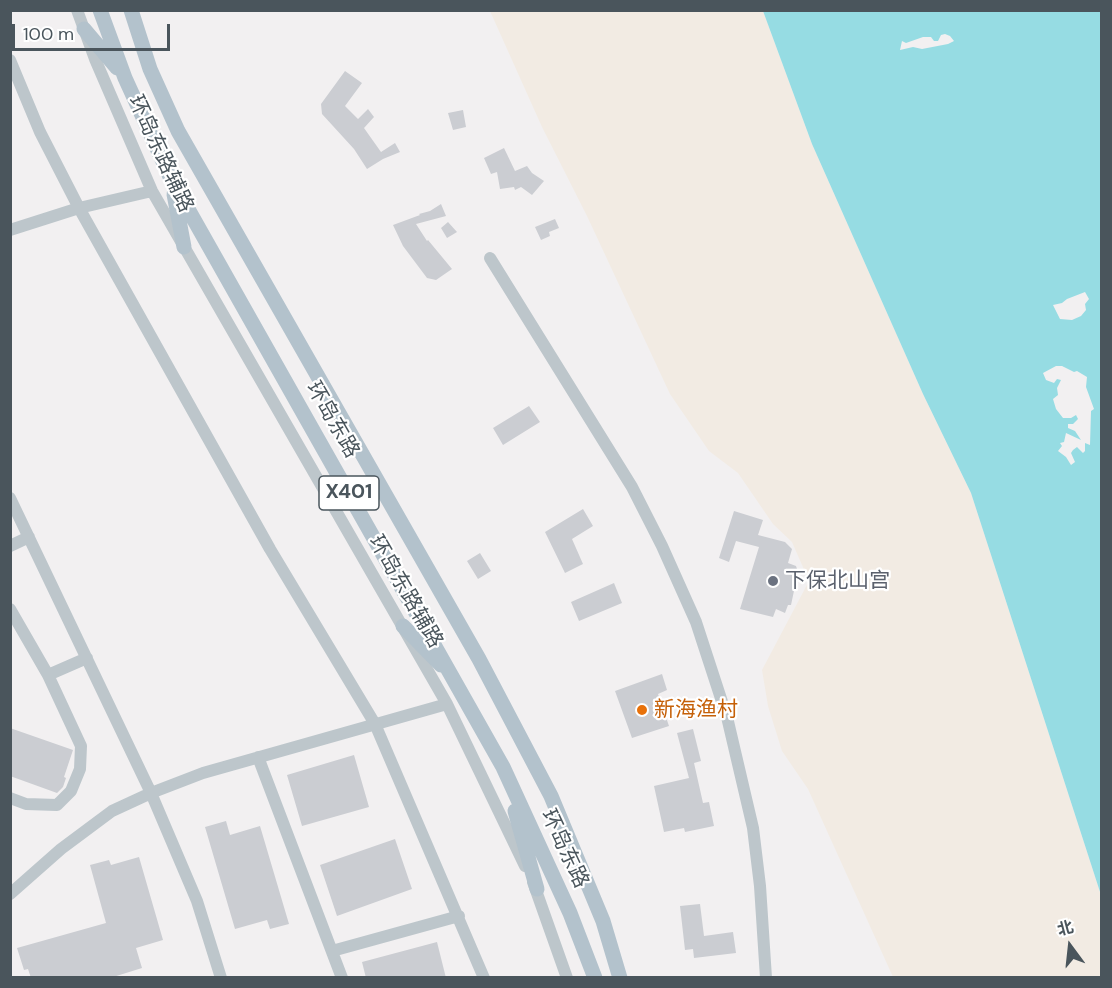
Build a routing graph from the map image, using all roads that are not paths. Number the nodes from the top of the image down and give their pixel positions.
1 (77, 10) edge
2 (100, 10) edge
3 (131, 10) edge
4 (84, 30) junction
5 (10, 60) edge
6 (125, 78) junction
7 (171, 179) junction
8 (152, 191) junction
9 (80, 208) junction
10 (10, 230) edge
11 (184, 246) junction
12 (490, 258) dead end
13 (10, 498) edge
14 (29, 537) junction
15 (10, 546) edge
16 (10, 609) edge
17 (403, 626) junction
18 (87, 658) junction
19 (48, 675) junction
20 (454, 678) junction
21 (447, 704) junction
22 (375, 724) junction
23 (258, 757) junction
24 (503, 767) junction
25 (151, 793) junction
26 (10, 798) edge
27 (537, 890) junction
28 (10, 894) edge
29 (459, 916) junction
30 (332, 951) junction
31 (221, 978) edge
32 (342, 978) edge
33 (484, 978) edge
34 (567, 978) edge
35 (595, 978) edge
36 (620, 978) edge
37 (766, 978) edge

1 - 4 street, 环岛东路辅路
2 - 6 main road, 环岛东路 / X401
3 - 36 main road, 环岛东路 / X401
4 - 6 main road
4 - 8 street, 环岛东路辅路
5 - 9 street
6 - 7 main road, 环岛东路 / X401
7 - 11 main road
7 - 20 main road, 环岛东路 / X401
8 - 9 street
8 - 11 street, 环岛东路辅路
9 - 10 street
9 - 22 street
11 - 17 street, 环岛东路辅路
12 - 37 street
13 - 14 street
14 - 15 street
14 - 18 street
16 - 19 street
17 - 20 main road
17 - 21 street, 环岛东路辅路
18 - 19 street
18 - 25 street
19 - 26 street
20 - 24 main road, 环岛东路 / X401
21 - 22 street
21 - 27 street, 环岛东路辅路
22 - 23 street
22 - 29 street
23 - 25 street
23 - 30 street
24 - 27 main road
24 - 35 main road, 环岛东路 / X401
25 - 28 street
25 - 31 street
27 - 34 street, 环岛东路辅路
29 - 30 street
29 - 33 street
30 - 32 street

